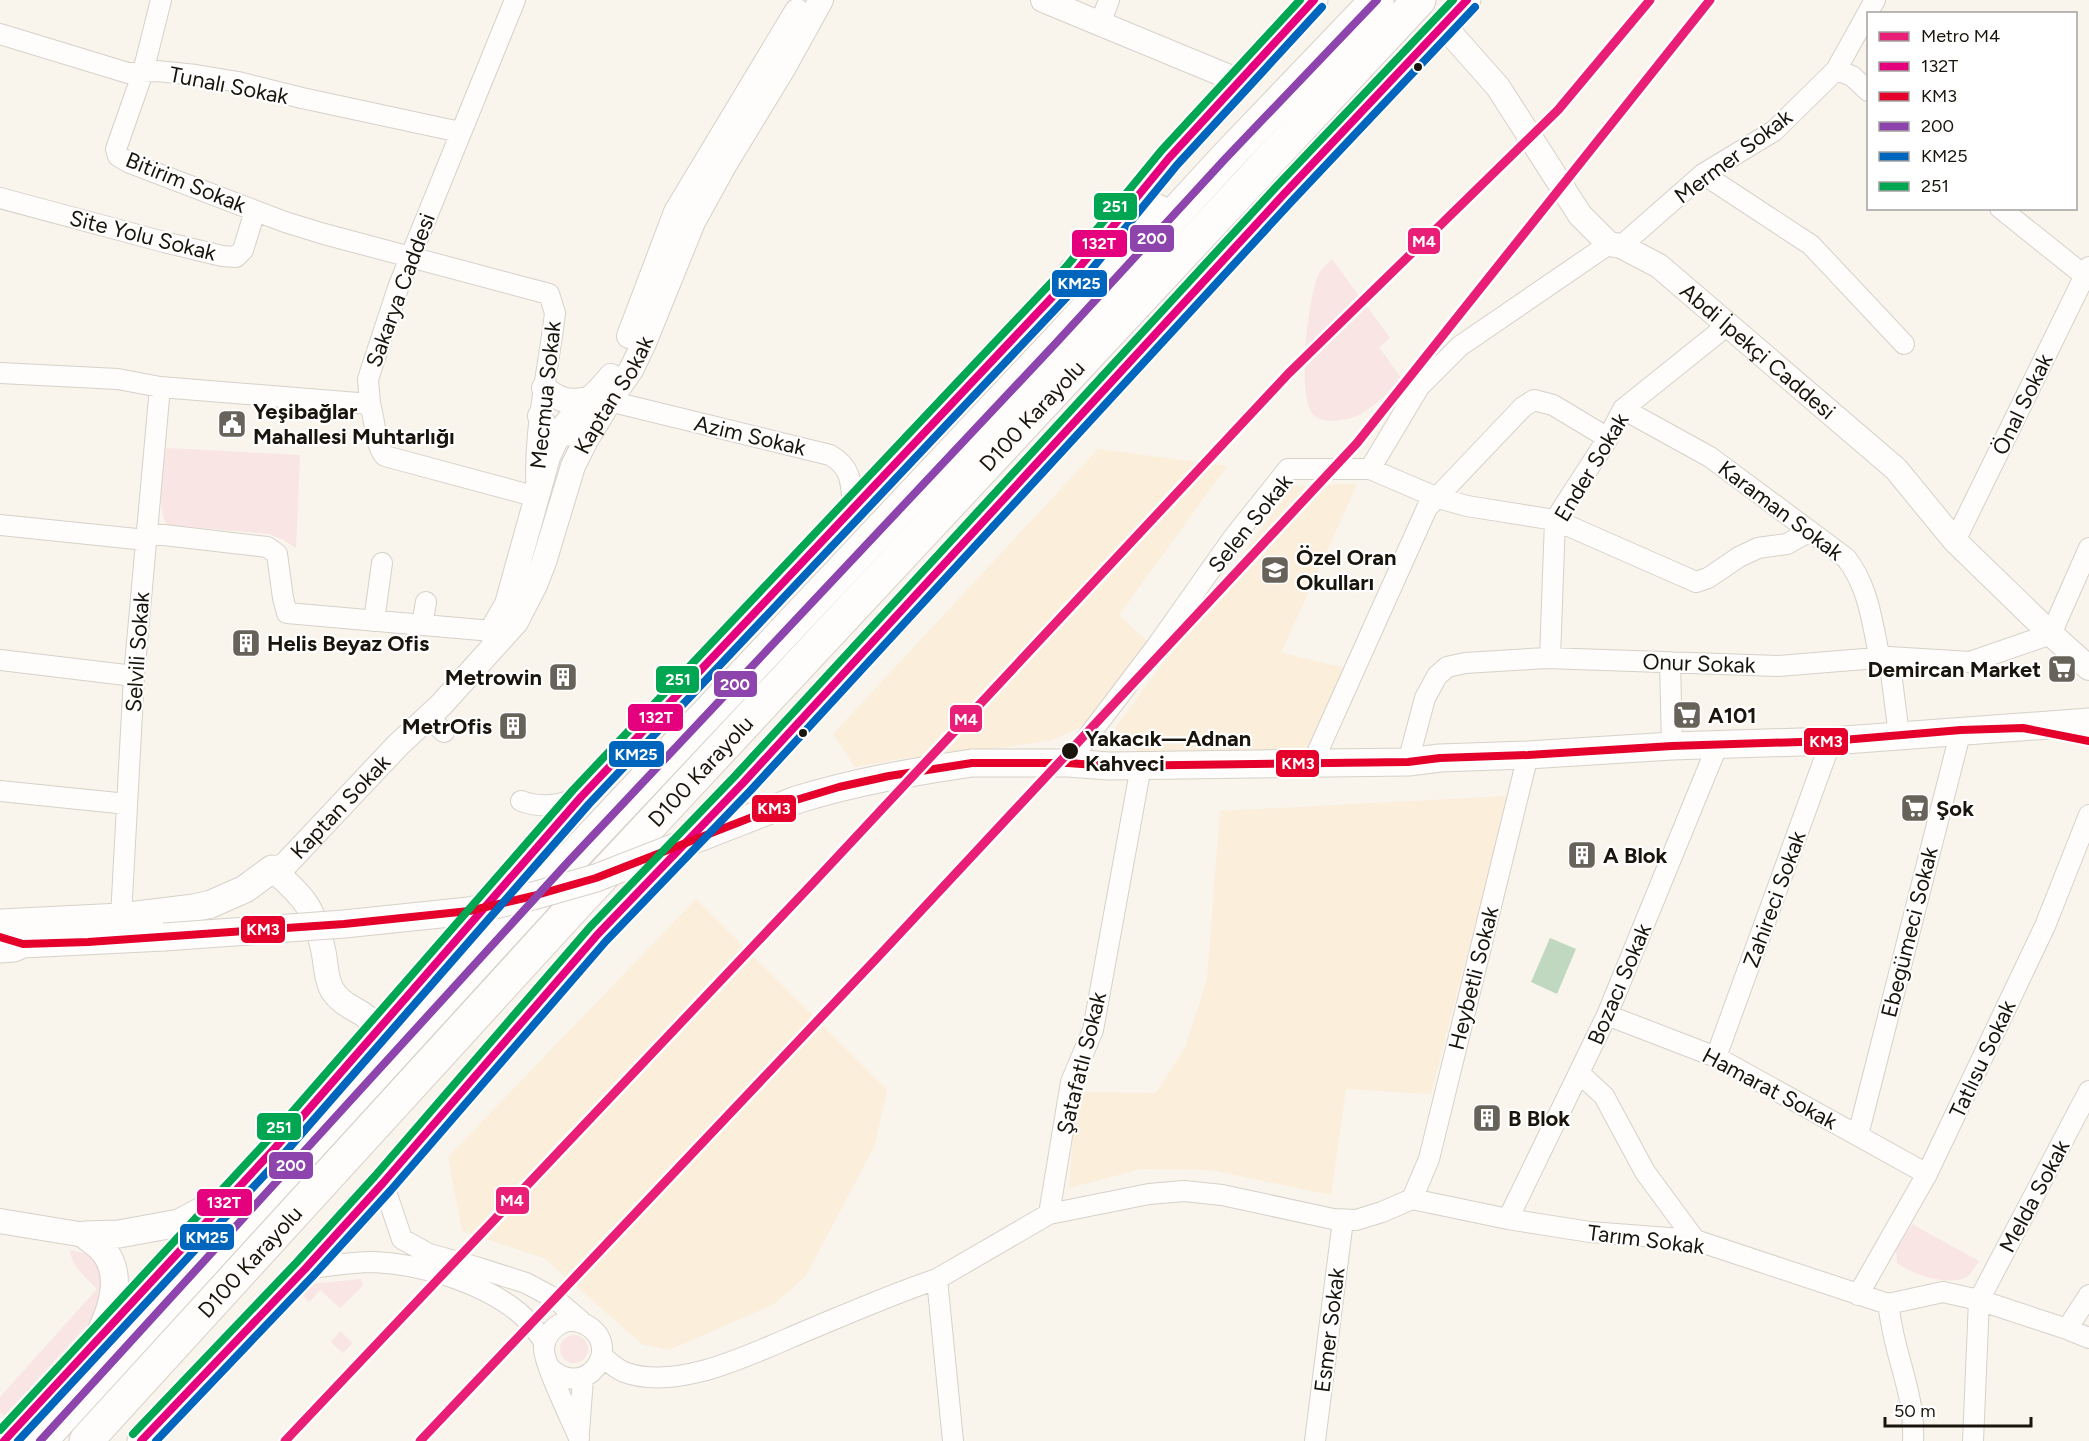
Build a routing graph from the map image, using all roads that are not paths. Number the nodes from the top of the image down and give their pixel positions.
1 (161, 0) edge
2 (514, 0) edge
3 (803, 0) edge
4 (821, 0) edge
5 (1043, 0) edge
6 (1109, 0) edge
7 (1377, 0) edge
8 (1419, 0) edge
9 (1467, 0) edge
10 (1310, 1) edge
11 (1867, 14) edge
12 (1100, 24) junction
13 (1444, 26) junction
14 (0, 34) edge
15 (1836, 70) junction
16 (143, 72) junction
17 (1239, 81) junction
18 (1867, 89) edge
19 (460, 132) junction
20 (1225, 159) junction
21 (1702, 174) junction
22 (0, 198) edge
23 (2003, 210) edge
24 (255, 211) junction
25 (1615, 245) junction
26 (410, 259) junction
27 (2087, 272) edge
28 (1074, 274) junction
29 (1729, 324) junction
30 (1904, 344) dead end
31 (0, 373) edge
32 (160, 387) junction
33 (544, 388) junction
34 (370, 404) junction
35 (599, 409) junction
36 (1623, 409) junction
37 (540, 416) junction
38 (559, 434) junction
39 (1608, 438) junction
40 (1370, 470) junction
41 (537, 497) junction
42 (1438, 498) junction
43 (853, 509) junction
44 (1555, 520) junction
45 (0, 525) edge
46 (1810, 531) junction
47 (146, 536) junction
48 (1955, 542) junction
49 (2089, 548) edge
50 (382, 563) dead end
51 (426, 602) dead end
52 (374, 621) junction
53 (422, 625) junction
54 (492, 631) junction
55 (2051, 634) junction
56 (1550, 658) junction
57 (1884, 658) junction
58 (0, 660) edge
59 (1670, 662) junction
60 (2089, 668) edge
61 (134, 676) junction
62 (2089, 722) edge
63 (2023, 728) junction
64 (1960, 730) junction
65 (1899, 735) junction
66 (1831, 741) junction
67 (2089, 741) edge
68 (1718, 744) junction
69 (1672, 746) junction
70 (1528, 755) junction
71 (1408, 762) junction
72 (1068, 763) junction
73 (1312, 764) junction
74 (1141, 766) junction
75 (0, 791) edge
76 (581, 797) junction
77 (521, 801) dead end
78 (127, 804) junction
79 (2089, 816) edge
80 (272, 869) junction
81 (121, 917) junction
82 (0, 923) edge
83 (8, 943) edge
84 (1607, 1015) junction
85 (379, 1028) junction
86 (1716, 1057) junction
87 (1579, 1073) junction
88 (2089, 1091) edge
89 (1858, 1135) junction
90 (1927, 1174) junction
91 (383, 1183) junction
92 (230, 1196) junction
93 (1412, 1199) junction
94 (1050, 1215) junction
95 (1509, 1219) junction
96 (1344, 1220) junction
97 (0, 1221) edge
98 (85, 1235) junction
99 (1695, 1240) junction
100 (304, 1269) junction
101 (937, 1279) junction
102 (1858, 1295) junction
103 (2089, 1295) edge
104 (1979, 1300) junction
105 (1888, 1304) junction
106 (581, 1321) junction
107 (2067, 1329) junction
108 (2089, 1338) edge
109 (95, 1342) junction
110 (545, 1343) junction
111 (602, 1356) junction
112 (550, 1368) junction
113 (583, 1378) junction
114 (579, 1439) edge
115 (4, 1441) edge
116 (40, 1441) edge
117 (86, 1441) edge
118 (141, 1441) edge
119 (953, 1441) edge
120 (1314, 1441) edge
121 (1913, 1441) edge
122 (1973, 1441) edge

1 - 16 street, Bitirim Sokak
2 - 19 street, Sakarya Caddesi
3 - 35 street, Kaptan Sokak
4 - 35 street, Kaptan Sokak
5 - 12 street
6 - 12 street
7 - 20 highway, D100 Karayolu
8 - 117 highway, D100 Karayolu
9 - 13 main road
10 - 17 main road
11 - 15 street, Mermer Sokak
12 - 17 street
13 - 25 street, Abdi İpekçi Caddesi
13 - 91 main road
14 - 16 street, Tunalı Sokak
15 - 18 street
15 - 21 street, Mermer Sokak
16 - 19 street, Tunalı Sokak
16 - 24 street, Bitirim Sokak
17 - 28 main road
19 - 26 street, Sakarya Caddesi
20 - 28 highway
20 - 116 highway, D100 Karayolu
21 - 25 street, Mermer Sokak
21 - 30 street
22 - 24 street, Site Yolu Sokak
23 - 27 street
24 - 26 street, Bitirim Sokak
25 - 29 street, Abdi İpekçi Caddesi
25 - 40 street
26 - 33 street, Mecmua Sokak
26 - 34 street, Sakarya Caddesi
27 - 48 street, Önal Sokak
28 - 43 main road
29 - 36 street, Ender Sokak
29 - 48 street, Abdi İpekçi Caddesi
31 - 32 street
32 - 34 street
32 - 47 street, Selvili Sokak
33 - 35 street
33 - 37 street, Mecmua Sokak
34 - 41 street, Sakarya Caddesi
35 - 38 street
35 - 43 street, Azim Sokak
35 - 80 street, Kaptan Sokak
36 - 39 street, Ender Sokak
36 - 46 street, Karaman Sokak
37 - 38 street
37 - 41 street, Mecmua Sokak
38 - 41 street, Kaptan Sokak
39 - 42 street
39 - 44 street, Ender Sokak
40 - 42 street
40 - 72 street, Selen Sokak
41 - 54 street, Kaptan Sokak
42 - 44 street
42 - 73 street
43 - 76 main road
44 - 46 street
44 - 56 street, Ender Sokak
45 - 47 street
46 - 57 street, Karaman Sokak
47 - 52 street
47 - 61 street, Selvili Sokak
48 - 55 street, Abdi İpekçi Caddesi
49 - 55 street
50 - 52 street
51 - 53 street
52 - 53 street
53 - 54 street
54 - 80 street, Kaptan Sokak
55 - 57 street, Onur Sokak
55 - 60 street, Abdi İpekçi Caddesi
56 - 59 street, Onur Sokak
56 - 71 street, Onur Sokak
57 - 59 street, Onur Sokak
57 - 65 street, Karaman Sokak
58 - 61 street
59 - 69 street
61 - 78 street, Selvili Sokak
62 - 63 main road
63 - 64 main road
63 - 67 main road
64 - 65 main road
64 - 89 street, Ebegümeci Sokak
65 - 66 main road
66 - 68 main road
66 - 86 street, Zahireci Sokak
68 - 69 main road
68 - 84 street, Bozacı Sokak
69 - 70 main road
70 - 71 main road
70 - 93 street, Heybetli Sokak
71 - 73 main road
72 - 74 main road
72 - 83 main road, bridge
73 - 74 main road
74 - 94 street, Şatafatlı Sokak
75 - 78 street
76 - 77 street
76 - 85 main road
78 - 81 street, Selvili Sokak
79 - 90 street, Tatlısu Sokak
80 - 81 main road
80 - 85 street
81 - 82 main road
84 - 86 street, Hamarat Sokak
84 - 87 street, Bozacı Sokak
85 - 92 main road
86 - 89 street, Hamarat Sokak
87 - 95 street, Bozacı Sokak
87 - 99 street
88 - 104 street, Melda Sokak
89 - 90 street, Hamarat Sokak
90 - 102 street, Tatlısu Sokak
91 - 100 main road
91 - 106 street
92 - 98 main road
92 - 109 main road
93 - 95 street, Tarım Sokak
93 - 96 street
94 - 96 street
94 - 101 street
95 - 99 street, Tarım Sokak
96 - 120 street, Esmer Sokak
97 - 98 street
98 - 109 main road
99 - 102 street, Tarım Sokak
100 - 110 street
100 - 118 main road
101 - 111 street
101 - 119 street
102 - 105 street, Tarım Sokak
103 - 107 street
104 - 105 street, Tarım Sokak
104 - 107 street, Tarım Sokak
104 - 122 street
105 - 121 street
106 - 110 street
106 - 111 street
107 - 108 street, Tarım Sokak
109 - 115 main road
110 - 112 street
111 - 113 street
112 - 113 street
112 - 114 street
113 - 114 street

